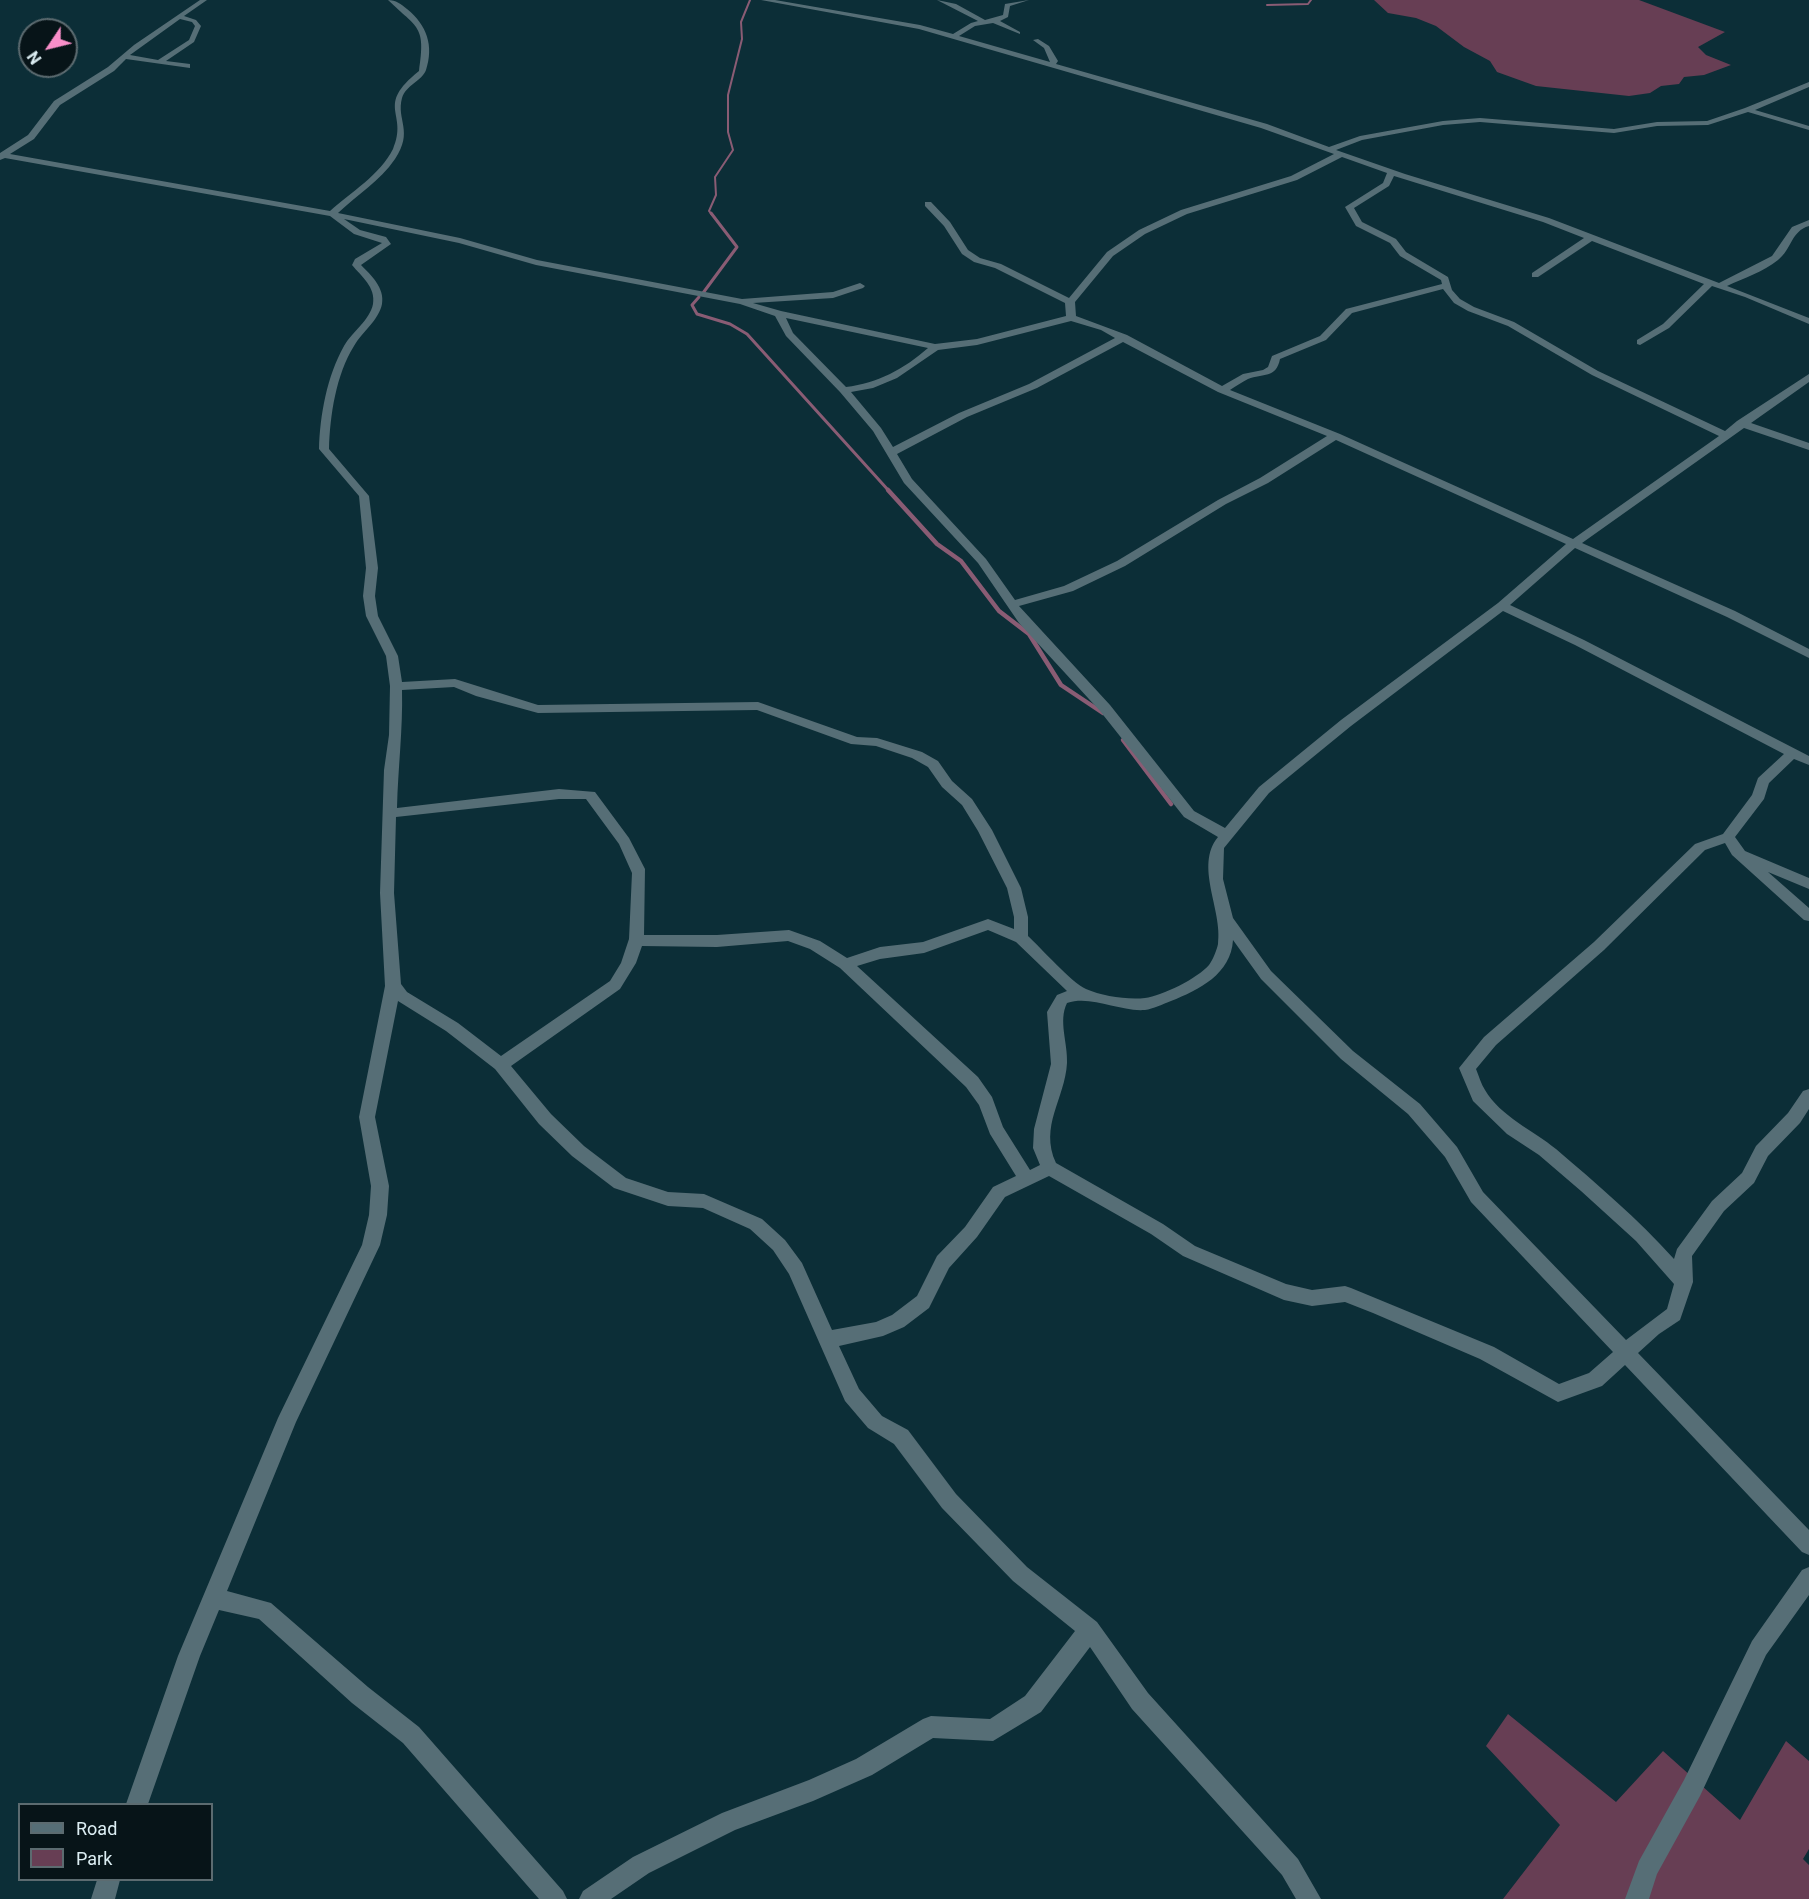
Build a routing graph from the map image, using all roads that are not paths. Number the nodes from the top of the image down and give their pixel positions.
1 (204, 0) edge
2 (391, 0) edge
3 (764, 0) edge
4 (940, 0) edge
5 (1026, 0) edge
6 (179, 17) junction
7 (982, 21) junction
8 (994, 21) junction
9 (1018, 33) dead end
10 (955, 36) junction
11 (1036, 40) dead end
12 (126, 57) junction
13 (159, 62) junction
14 (1051, 65) junction
15 (187, 66) dead end
16 (1809, 84) edge
17 (1800, 88) junction
18 (1809, 91) edge
19 (1748, 110) junction
20 (1809, 128) edge
21 (1328, 150) junction
22 (1339, 155) junction
23 (1, 156) edge
24 (1392, 172) junction
25 (928, 204) dead end
26 (332, 213) junction
27 (1809, 223) edge
28 (1591, 237) junction
29 (1534, 275) dead end
30 (1715, 284) junction
31 (1447, 285) junction
32 (860, 286) dead end
33 (742, 302) junction
34 (1070, 302) junction
35 (779, 314) junction
36 (1071, 318) junction
37 (1809, 321) edge
38 (1124, 338) junction
39 (1640, 342) dead end
40 (935, 347) junction
41 (1809, 377) edge
42 (844, 390) junction
43 (1222, 390) junction
44 (1742, 423) junction
45 (1725, 435) junction
46 (1336, 436) junction
47 (1809, 447) edge
48 (890, 453) junction
49 (1572, 544) junction
50 (1013, 604) junction
51 (1502, 606) junction
52 (1809, 654) edge
53 (396, 686) junction
54 (1793, 753) junction
55 (1809, 761) edge
56 (390, 813) junction
57 (1225, 835) junction
58 (1728, 837) junction
59 (1737, 852) junction
60 (1809, 884) edge
61 (1809, 916) edge
62 (1226, 919) junction
63 (1021, 938) junction
64 (636, 940) junction
65 (845, 964) junction
66 (393, 986) junction
67 (1079, 993) junction
68 (501, 1065) junction
69 (1809, 1096) edge
70 (1050, 1168) junction
71 (1026, 1178) junction
72 (1684, 1282) junction
73 (830, 1339) junction
74 (1625, 1352) junction
75 (1809, 1545) edge
76 (1809, 1577) edge
77 (214, 1598) junction
78 (1090, 1629) junction
79 (136, 1803) edge
80 (109, 1881) edge
81 (103, 1899) edge
82 (555, 1899) edge
83 (591, 1899) edge
84 (1309, 1899) edge
85 (1637, 1899) edge

1 - 6 street
2 - 26 street
3 - 10 street
4 - 7 street
5 - 8 street
6 - 12 street
6 - 13 street
7 - 8 street
7 - 10 street
8 - 9 street
10 - 14 street
11 - 14 street
12 - 13 street
12 - 23 street
13 - 15 street
14 - 21 street
16 - 17 street
17 - 18 street
17 - 19 street
19 - 20 street
19 - 21 street
21 - 22 street
22 - 24 street
22 - 34 street
23 - 26 street
24 - 28 street
24 - 31 street
25 - 34 street
26 - 33 street
26 - 53 street
27 - 30 street
28 - 29 street
28 - 30 street
30 - 37 street
30 - 39 street
31 - 43 street
31 - 45 street
32 - 33 street
33 - 35 street
34 - 36 street
35 - 40 street
35 - 42 street
36 - 38 street
36 - 40 street
38 - 43 street
38 - 48 street
40 - 42 street
41 - 44 street
42 - 48 street
43 - 46 street
44 - 45 street
44 - 47 street
45 - 49 street
46 - 49 street
46 - 50 street
48 - 50 street
49 - 51 street
49 - 52 street
50 - 57 street
51 - 54 street
51 - 57 street
53 - 56 street
53 - 63 street
54 - 55 street
54 - 58 street
56 - 64 street
56 - 66 street
57 - 62 street
58 - 59 street
58 - 72 street
59 - 60 street
59 - 61 street
62 - 67 street
62 - 74 street
63 - 65 street
63 - 67 street
64 - 65 street
64 - 68 street
65 - 71 street
66 - 68 street
66 - 77 street
67 - 70 street
68 - 73 street
69 - 72 street
70 - 71 street
70 - 74 street
71 - 73 street
72 - 74 street
73 - 78 street
74 - 75 street
76 - 85 street
77 - 79 street
77 - 82 street
78 - 83 street
78 - 84 street
80 - 81 street

